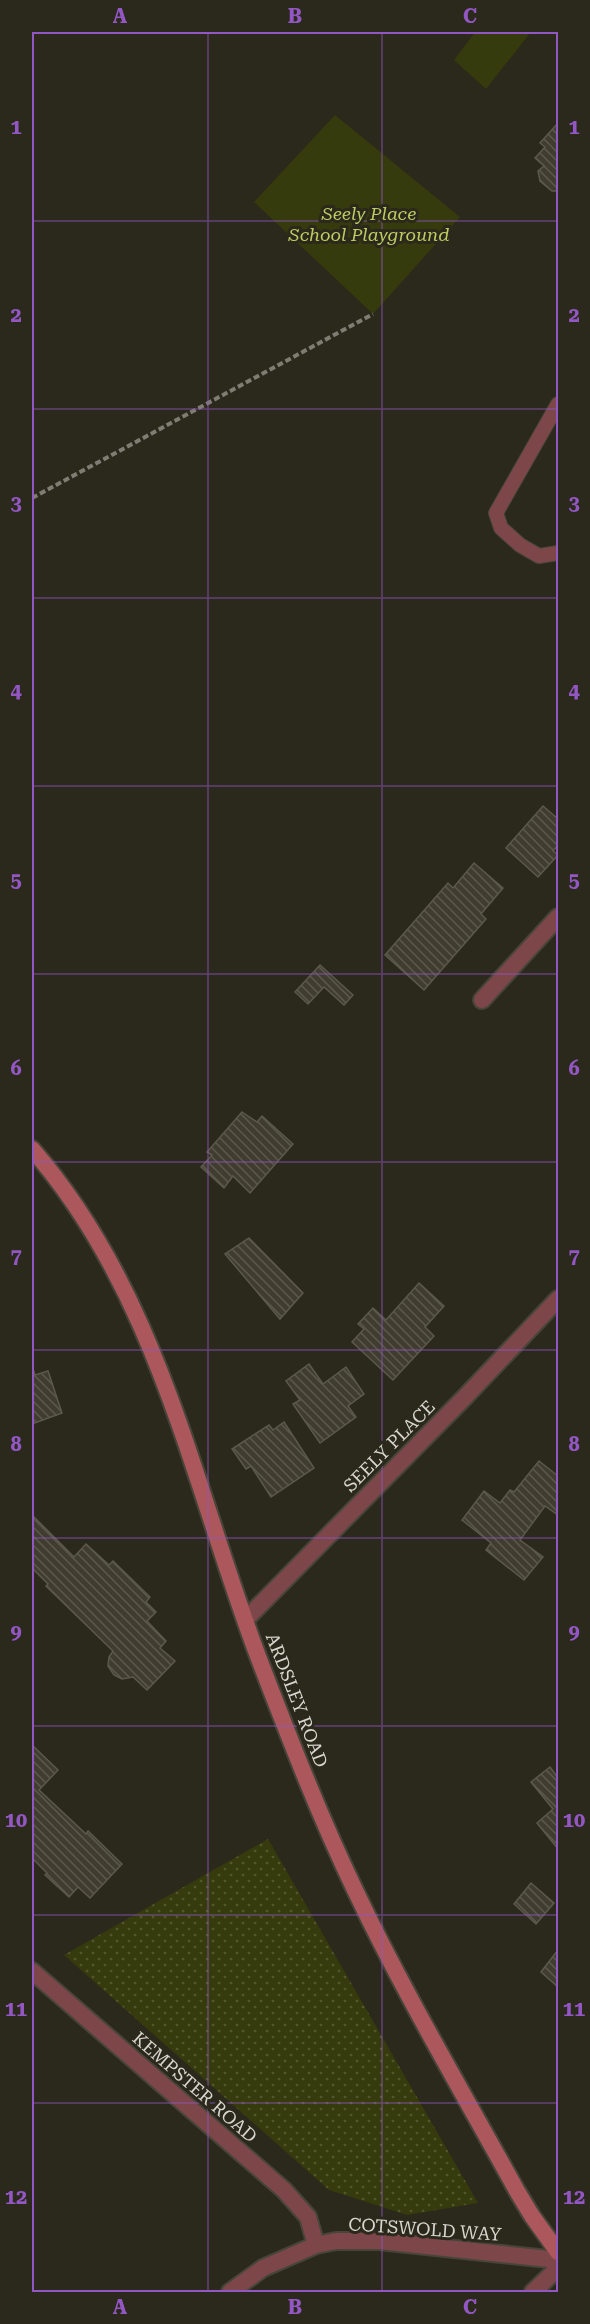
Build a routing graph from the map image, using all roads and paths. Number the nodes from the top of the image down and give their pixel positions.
1 (373, 314) dead end
2 (558, 404) edge
3 (32, 498) edge
4 (558, 553) edge
5 (558, 918) edge
6 (482, 1000) dead end
7 (32, 1149) edge
8 (558, 1299) edge
9 (246, 1618) junction
10 (32, 1971) edge
11 (315, 2245) junction
12 (558, 2252) edge
13 (558, 2260) edge
14 (558, 2268) edge
15 (230, 2292) edge
16 (533, 2292) edge

1 - 3 path
2 - 4 lane
5 - 6 street
7 - 9 main road, ARDSLEY ROAD
8 - 9 street, SEELY PLACE
9 - 12 main road, ARDSLEY ROAD
10 - 11 street, KEMPSTER ROAD
11 - 13 street, COTSWOLD WAY
11 - 15 street, COTSWOLD WAY
14 - 16 street

